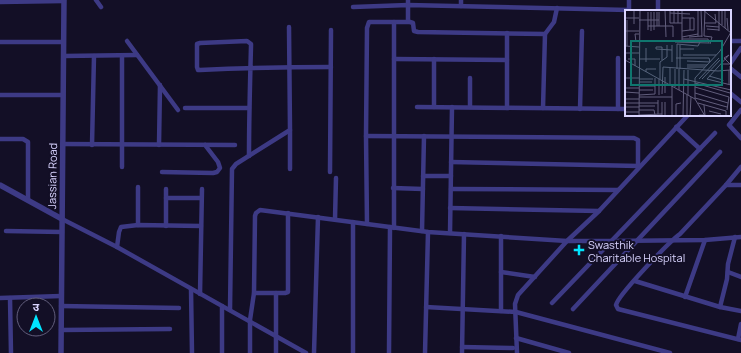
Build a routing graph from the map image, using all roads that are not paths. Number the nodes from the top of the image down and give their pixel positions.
1 (96, 0) edge
2 (387, 0) edge
3 (461, 0) edge
4 (1, 1) edge
5 (34, 1) edge
6 (64, 1) edge
7 (408, 3) edge
8 (390, 6) junction
9 (461, 6) junction
10 (102, 7) dead end
11 (353, 7) dead end
12 (557, 8) junction
13 (625, 11) edge
14 (408, 21) junction
15 (394, 22) junction
16 (289, 28) dead end
17 (332, 30) dead end
18 (582, 31) dead end
19 (508, 33) junction
20 (545, 34) junction
21 (127, 41) dead end
22 (0, 42) edge
23 (63, 42) junction
24 (741, 48) edge
25 (137, 55) junction
26 (64, 56) junction
27 (94, 56) junction
28 (122, 56) junction
29 (618, 58) dead end
30 (394, 59) junction
31 (434, 59) junction
32 (508, 60) junction
33 (731, 63) edge
34 (290, 67) junction
35 (331, 67) junction
36 (250, 68) junction
37 (731, 69) edge
38 (741, 77) edge
39 (470, 78) dead end
40 (160, 85) junction
41 (731, 94) edge
42 (0, 95) edge
43 (63, 95) junction
44 (741, 102) edge
45 (417, 107) dead end
46 (434, 107) junction
47 (452, 107) junction
48 (470, 107) junction
49 (185, 108) dead end
50 (249, 108) junction
51 (507, 108) junction
52 (543, 108) junction
53 (580, 109) junction
54 (618, 109) junction
55 (625, 109) edge
56 (178, 110) dead end
57 (741, 110) edge
58 (687, 116) edge
59 (676, 127) junction
60 (290, 130) junction
61 (715, 133) dead end
62 (366, 136) junction
63 (393, 136) junction
64 (424, 136) junction
65 (451, 136) junction
66 (741, 138) edge
67 (0, 139) edge
68 (62, 144) junction
69 (92, 144) junction
70 (122, 145) junction
71 (159, 145) junction
72 (205, 145) junction
73 (235, 145) dead end
74 (700, 149) junction
75 (720, 152) dead end
76 (248, 156) junction
77 (451, 162) junction
78 (640, 166) junction
79 (122, 167) dead end
80 (741, 167) edge
81 (290, 169) dead end
82 (162, 172) dead end
83 (330, 172) dead end
84 (423, 176) junction
85 (451, 176) junction
86 (336, 178) dead end
87 (0, 185) edge
88 (726, 185) junction
89 (741, 185) edge
90 (138, 187) dead end
91 (393, 188) junction
92 (166, 189) dead end
93 (202, 189) dead end
94 (423, 189) junction
95 (451, 189) junction
96 (618, 190) junction
97 (166, 198) junction
98 (202, 198) junction
99 (28, 200) junction
100 (450, 208) junction
101 (599, 211) junction
102 (288, 213) junction
103 (318, 217) junction
104 (62, 219) junction
105 (335, 219) junction
106 (353, 222) junction
107 (367, 224) junction
108 (138, 225) junction
109 (166, 226) junction
110 (201, 226) junction
111 (392, 227) junction
112 (6, 231) dead end
113 (425, 231) junction
114 (62, 232) junction
115 (450, 234) junction
116 (464, 234) junction
117 (501, 236) junction
118 (741, 236) edge
119 (735, 237) junction
120 (672, 240) junction
121 (705, 240) junction
122 (567, 241) junction
123 (610, 241) junction
124 (637, 241) junction
125 (117, 247) junction
126 (501, 272) junction
127 (728, 272) junction
128 (535, 277) junction
129 (741, 277) edge
130 (635, 281) junction
131 (191, 288) junction
132 (254, 293) junction
133 (276, 293) junction
134 (200, 294) junction
135 (61, 296) junction
136 (685, 297) junction
137 (0, 298) edge
138 (10, 298) junction
139 (552, 303) dead end
140 (61, 306) junction
141 (222, 306) junction
142 (426, 307) junction
143 (720, 307) junction
144 (179, 308) dead end
145 (463, 309) junction
146 (573, 309) dead end
147 (230, 310) junction
148 (501, 311) junction
149 (741, 311) edge
150 (516, 312) junction
151 (250, 320) junction
152 (741, 324) edge
153 (170, 329) dead end
154 (61, 330) junction
155 (276, 335) junction
156 (516, 338) junction
157 (739, 340) edge
158 (462, 347) junction
159 (513, 348) dead end
160 (302, 352) edge
161 (11, 353) edge
162 (61, 353) edge
163 (192, 353) edge
164 (222, 353) edge
165 (250, 353) edge
166 (276, 353) edge
167 (306, 353) edge
168 (314, 353) edge
169 (353, 353) edge
170 (389, 353) edge
171 (425, 353) edge
172 (462, 353) edge
173 (517, 353) edge
174 (569, 353) edge
175 (670, 353) edge

1 - 10 street
2 - 8 street
3 - 9 street
4 - 5 street
5 - 6 street
6 - 23 street, Jassian Road
7 - 8 street
7 - 9 street
7 - 14 street
8 - 11 street
9 - 12 street
12 - 13 street
12 - 20 street
14 - 15 street
14 - 19 street
15 - 30 street
15 - 62 street
16 - 34 street
17 - 35 street
18 - 53 street
19 - 20 street
19 - 32 street
20 - 52 street
21 - 25 street
22 - 23 street
23 - 26 street, Jassian Road
24 - 33 street
25 - 28 street
25 - 40 street
26 - 27 street
26 - 43 street, Jassian Road
27 - 28 street
27 - 69 street
28 - 70 street
29 - 54 street
30 - 31 street
30 - 63 street
31 - 32 street
31 - 46 street
32 - 51 street
34 - 35 street
34 - 36 street
34 - 60 street
35 - 83 street
36 - 36 street
36 - 50 street
37 - 38 street
39 - 48 street
40 - 56 street
40 - 71 street
41 - 44 street
42 - 43 street
43 - 68 street, Jassian Road
45 - 46 street
46 - 47 street
47 - 48 street
47 - 65 street
48 - 51 street
49 - 50 street
50 - 76 street
51 - 52 street
52 - 53 street
53 - 54 street
54 - 55 street
57 - 66 street
58 - 59 street
59 - 74 street
59 - 78 street
60 - 76 street
60 - 81 street
61 - 74 street
62 - 63 street
62 - 107 street
63 - 64 street
63 - 91 street
64 - 65 street
64 - 84 street
65 - 77 street
65 - 78 street
67 - 99 street
68 - 69 street
68 - 104 street, Jassian Road
69 - 70 street
70 - 71 street
70 - 79 street
71 - 72 street
72 - 73 street
72 - 82 street
74 - 123 street
75 - 124 street
76 - 147 street
77 - 78 street
77 - 85 street
78 - 96 street
80 - 88 street
84 - 85 street
84 - 94 street
85 - 95 street
86 - 105 street
87 - 99 street
88 - 89 street
88 - 120 street
90 - 108 street
91 - 94 street
91 - 111 street
92 - 97 street
93 - 98 street
94 - 113 street
95 - 96 street
95 - 100 street
96 - 101 street
97 - 98 street
97 - 109 street
98 - 110 street
99 - 104 street
100 - 101 street
100 - 115 street
101 - 122 street
102 - 103 street
102 - 132 street
102 - 133 street
103 - 105 street
103 - 168 street
104 - 114 street, Jassian Road
104 - 125 street
105 - 106 street
106 - 107 street
106 - 169 street
107 - 111 street
108 - 109 street
108 - 125 street
109 - 110 street
110 - 134 street
111 - 113 street
111 - 170 street
112 - 114 street
113 - 115 street
113 - 142 street
114 - 135 street, Jassian Road
115 - 116 street
116 - 117 street
116 - 145 street
117 - 122 street
117 - 126 street
118 - 119 street
119 - 121 street
119 - 127 street
120 - 121 street
120 - 124 street
120 - 130 street
121 - 136 street
122 - 123 street
122 - 128 street
123 - 124 street
123 - 139 street
124 - 146 street
125 - 131 street
126 - 128 street
126 - 148 street
127 - 129 street
127 - 143 street
128 - 150 street
130 - 136 street
130 - 157 street
131 - 134 street
131 - 163 street
132 - 133 street
132 - 151 street
133 - 155 street
134 - 141 street
135 - 138 street
135 - 140 street, Jassian Road
136 - 143 street
137 - 138 street
138 - 161 street
140 - 144 street
140 - 154 street, Jassian Road
141 - 147 street
141 - 164 street
142 - 145 street
142 - 171 street
143 - 149 street
145 - 148 street
145 - 158 street
147 - 151 street
148 - 150 street
150 - 156 street
150 - 175 street
151 - 155 street
151 - 165 street
152 - 157 street
153 - 154 street
154 - 162 street, Jassian Road
155 - 160 street
155 - 166 street
156 - 173 street
156 - 174 street
158 - 159 street
158 - 172 street
160 - 167 street

